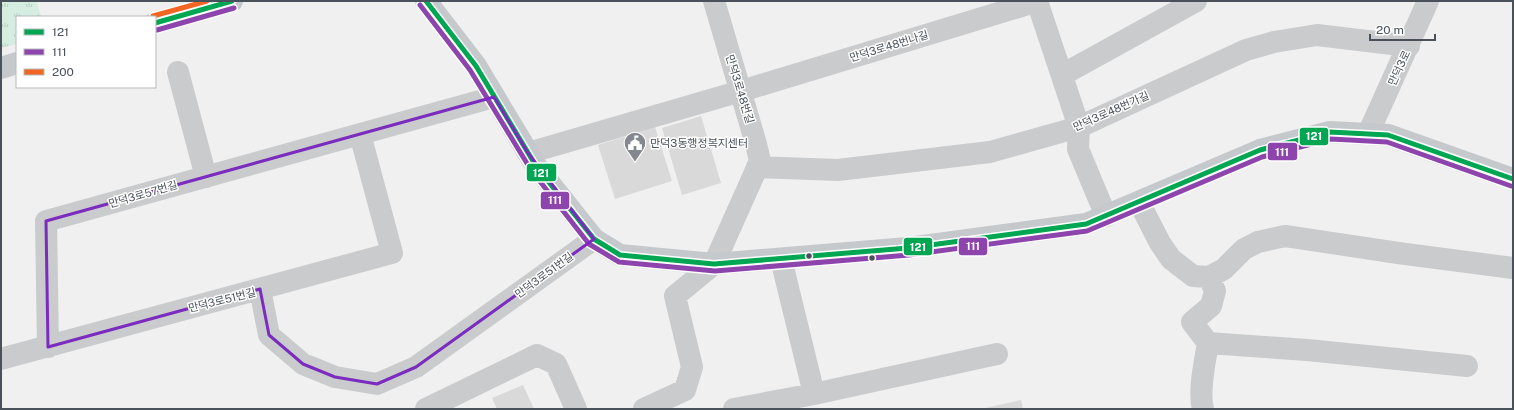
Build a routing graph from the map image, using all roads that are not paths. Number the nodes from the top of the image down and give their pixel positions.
1 (232, 1) edge
2 (426, 1) edge
3 (714, 1) edge
4 (1037, 1) edge
5 (1196, 1) edge
6 (1428, 1) edge
7 (156, 23) edge
8 (1409, 46) junction
9 (16, 63) edge
10 (1, 68) edge
11 (178, 72) dead end
12 (1062, 75) junction
13 (741, 92) junction
14 (494, 96) junction
15 (1079, 127) junction
16 (360, 134) junction
17 (1368, 134) junction
18 (528, 153) junction
19 (757, 167) junction
20 (206, 177) junction
21 (1513, 179) edge
22 (1139, 202) junction
23 (1106, 216) junction
24 (594, 239) junction
25 (781, 258) junction
26 (714, 264) junction
27 (1513, 268) edge
28 (1209, 277) junction
29 (260, 289) junction
30 (1208, 343) junction
31 (48, 347) junction
32 (997, 354) dead end
33 (1, 359) edge
34 (1467, 366) dead end
35 (814, 394) junction
36 (449, 404) edge
37 (426, 409) edge
38 (576, 409) edge
39 (644, 409) edge
40 (734, 409) edge
41 (1203, 409) edge

1 - 7 main road
2 - 14 main road
3 - 13 street, 만덕3로48번길
4 - 12 street
4 - 13 street, 만덕3로48번나길
5 - 12 street
6 - 8 street, 만덕3로
8 - 15 street, 만덕3로48번가길
8 - 17 street, 만덕3로
9 - 10 main road
11 - 20 street
12 - 15 street
13 - 18 street, 만덕3로48번나길
13 - 19 street, 만덕3로48번길
14 - 16 street, 만덕3로57번길
14 - 18 main road
15 - 19 street, 만덕3로48번가길
15 - 23 street
16 - 20 street, 만덕3로57번길
16 - 29 street
17 - 21 main road
17 - 22 main road
18 - 24 main road
19 - 26 street, 만덕3로48번길
20 - 31 street, 만덕3로57번길
22 - 23 main road
22 - 28 street
23 - 25 main road
24 - 26 main road
24 - 29 street, 만덕3로51번길
25 - 26 main road
25 - 35 street
26 - 39 street
27 - 28 street
28 - 30 street
29 - 31 street, 만덕3로51번길
30 - 34 street
30 - 41 street
31 - 33 street, 만덕3로51번길
32 - 35 street
35 - 40 street
36 - 37 street
36 - 38 street

